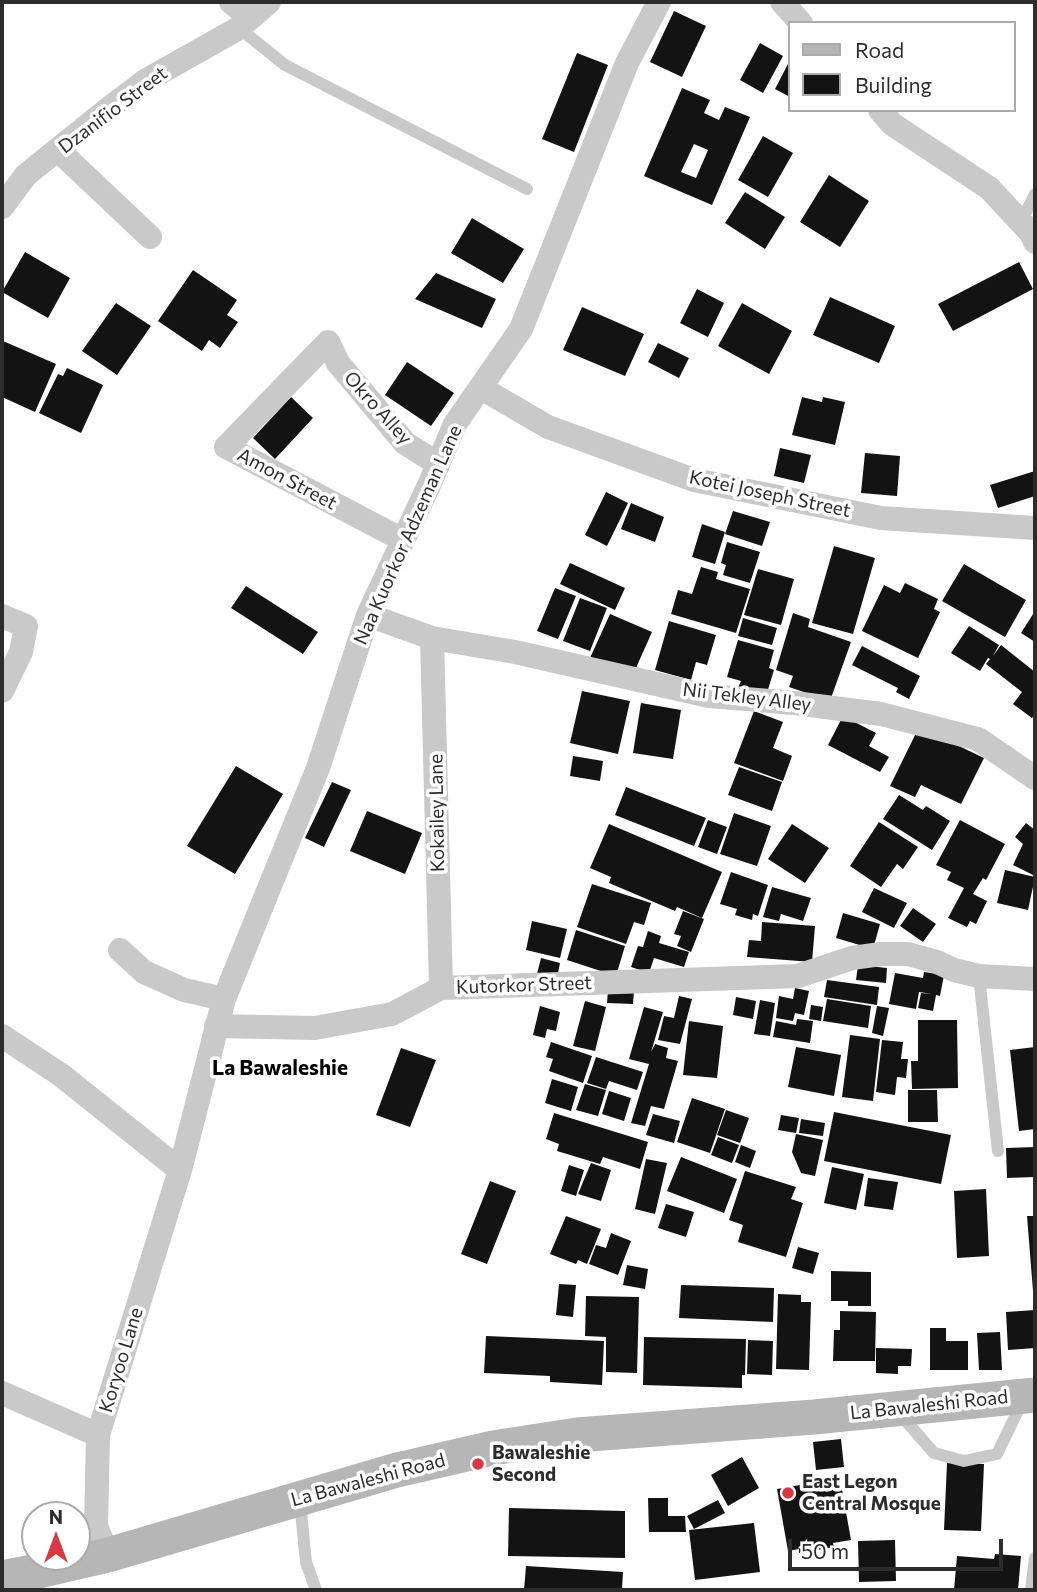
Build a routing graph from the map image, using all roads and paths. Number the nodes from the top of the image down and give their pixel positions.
1 (231, 2) edge
2 (269, 2) edge
3 (659, 2) edge
4 (782, 2) edge
5 (799, 21) edge
6 (244, 23) junction
7 (882, 112) edge
8 (58, 151) junction
9 (527, 189) dead end
10 (1035, 194) edge
11 (2, 207) edge
12 (1021, 222) junction
13 (150, 237) dead end
14 (1035, 242) edge
15 (328, 342) joint
16 (481, 388) junction
17 (438, 464) junction
18 (1035, 528) edge
19 (403, 540) junction
20 (2, 615) edge
21 (368, 615) junction
22 (432, 638) junction
23 (2, 691) edge
24 (1035, 778) edge
25 (120, 950) dead end
26 (979, 976) junction
27 (1035, 979) edge
28 (441, 988) junction
29 (224, 999) junction
30 (216, 1026) junction
31 (2, 1035) edge
32 (998, 1151) dead end
33 (180, 1170) junction
34 (2, 1393) edge
35 (1030, 1395) edge
36 (894, 1407) junction
37 (97, 1435) junction
38 (299, 1499) junction
39 (107, 1555) junction
40 (1035, 1558) edge
41 (2, 1578) edge
42 (316, 1590) edge
43 (1031, 1590) edge

1 - 6 street
2 - 6 street, Dzanifio Street
3 - 16 street, Naa Kuorkor Adzeman Lane
4 - 5 street
6 - 8 street, Dzanifio Street
6 - 9 lane
7 - 12 street
8 - 11 street, Dzanifio Street
8 - 13 street
10 - 12 lane
12 - 14 street
15 - 17 street, Okro Alley
15 - 19 street, Amon Street
16 - 17 street, Naa Kuorkor Adzeman Lane
16 - 18 street, Kotei Joseph Street
17 - 19 street, Naa Kuorkor Adzeman Lane
19 - 21 street, Naa Kuorkor Adzeman Lane
20 - 23 street
21 - 22 street, Nii Tekley Alley
21 - 29 street, Naa Kuorkor Adzeman Lane
22 - 24 street, Nii Tekley Alley
22 - 28 street, Kokailey Lane
25 - 29 street
26 - 27 street, Kutorkor Street
26 - 28 street, Kutorkor Street
26 - 32 lane
28 - 30 street, Kutorkor Street
29 - 30 street, Naa Kuorkor Adzeman Lane
30 - 33 street, Naa Kuorkor Adzeman Lane
31 - 33 street
33 - 37 street, Koryoo Lane
34 - 37 street
35 - 36 main road, La Bawaleshi Road
35 - 36 lane
36 - 38 main road, La Bawaleshi Road
37 - 39 street, Koryoo Lane
38 - 39 main road, La Bawaleshi Road
38 - 42 lane
39 - 41 main road, La Bawaleshi Road
40 - 43 lane

